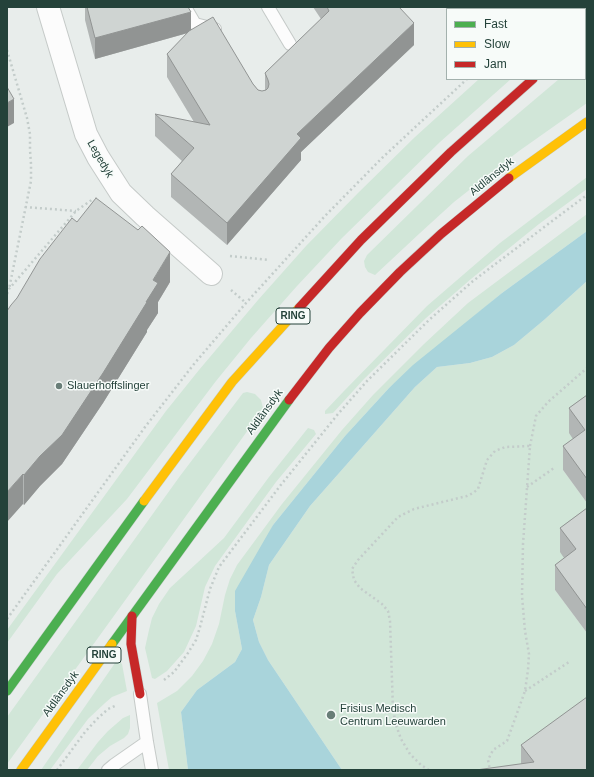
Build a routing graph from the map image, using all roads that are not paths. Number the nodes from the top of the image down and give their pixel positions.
1 (48, 7) edge
2 (185, 7) edge
3 (268, 7) edge
4 (221, 36) edge
5 (290, 44) dead end
6 (532, 80) edge
7 (587, 122) edge
8 (211, 274) dead end
9 (132, 616) junction
10 (7, 691) edge
11 (140, 694) joint
12 (147, 742) junction
13 (21, 770) edge
14 (108, 770) edge
15 (152, 770) edge

1 - 8 street, Legedyk
2 - 4 lane
3 - 5 lane
6 - 10 main road, RING
7 - 9 main road, Aldlânsdyk / RING
9 - 11 main road
9 - 13 main road, Aldlânsdyk / RING
11 - 12 lane
12 - 14 lane
12 - 15 lane

